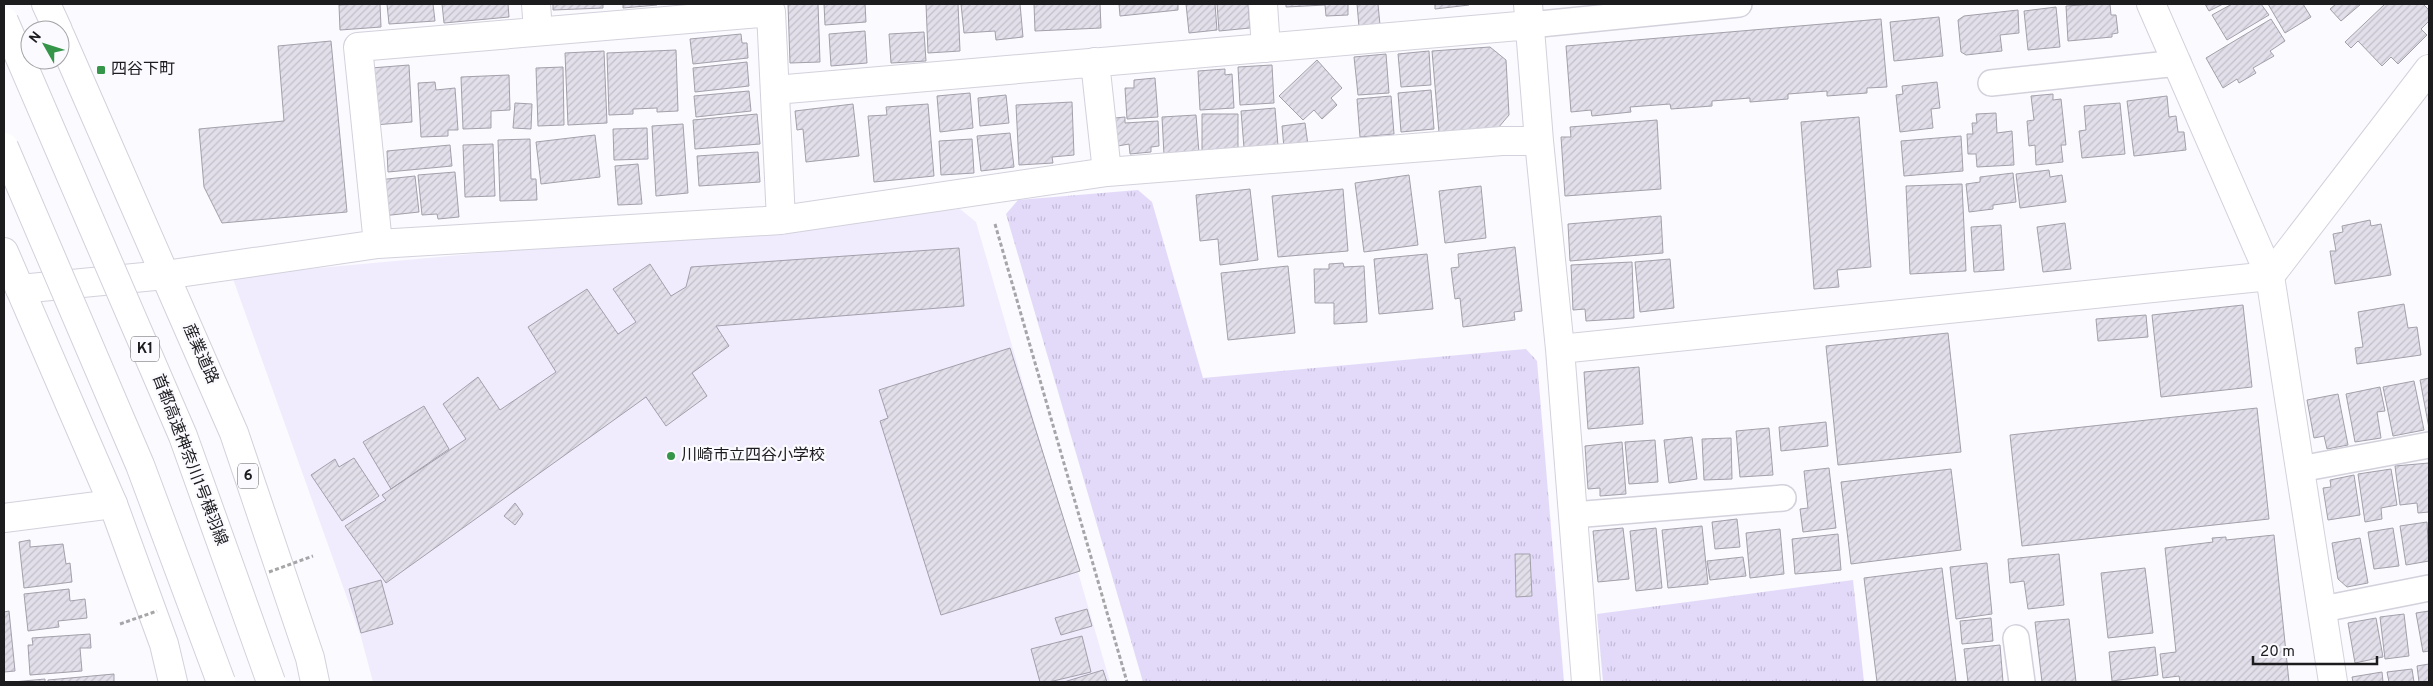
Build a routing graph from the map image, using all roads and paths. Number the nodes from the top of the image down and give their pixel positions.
1 (46, 4) edge
2 (536, 4) edge
3 (1263, 4) edge
4 (1740, 4) edge
5 (2151, 4) edge
6 (1529, 14) edge
7 (53, 20) edge
8 (4, 21) edge
9 (538, 31) junction
10 (1266, 48) junction
11 (70, 59) edge
12 (1095, 62) junction
13 (2178, 63) junction
14 (2429, 70) edge
15 (1991, 84) dead end
16 (775, 90) junction
17 (1539, 140) junction
18 (4, 147) edge
19 (1107, 172) junction
20 (985, 190) junction
21 (781, 220) junction
22 (378, 244) junction
23 (4, 252) edge
24 (165, 275) junction
25 (2270, 276) junction
26 (20, 289) junction
27 (1560, 349) junction
28 (2429, 445) edge
29 (2300, 469) junction
30 (1783, 498) dead end
31 (113, 504) junction
32 (1573, 515) junction
33 (4, 518) edge
34 (2429, 588) edge
35 (2323, 609) junction
36 (2016, 638) dead end
37 (172, 682) edge
38 (220, 682) edge
39 (271, 682) edge
40 (315, 682) edge
41 (1127, 682) edge
42 (1586, 682) edge
43 (2022, 682) edge
44 (2333, 682) edge

1 - 7 main road
2 - 9 main road
3 - 10 main road
4 - 6 lane
5 - 13 main road
6 - 10 main road
6 - 17 main road
8 - 39 main road, 首都高速神奈川1号横羽線 / K1, bridge
9 - 16 main road
9 - 22 main road
10 - 12 main road
11 - 24 main road, 産業道路 / 6
12 - 16 main road
12 - 19 main road
13 - 15 lane
13 - 25 main road
14 - 25 main road
16 - 21 main road
17 - 19 main road
17 - 27 main road
18 - 38 main road, bridge
19 - 20 main road
20 - 21 main road
20 - 41 path
21 - 22 main road
22 - 24 main road
23 - 26 main road
24 - 26 main road
24 - 40 main road, 産業道路 / 6
25 - 27 main road
25 - 29 main road
26 - 31 main road
27 - 32 main road
28 - 29 lane
29 - 35 main road
30 - 32 lane
31 - 33 main road
31 - 37 main road
32 - 42 main road
34 - 35 lane
35 - 44 main road
36 - 43 lane

